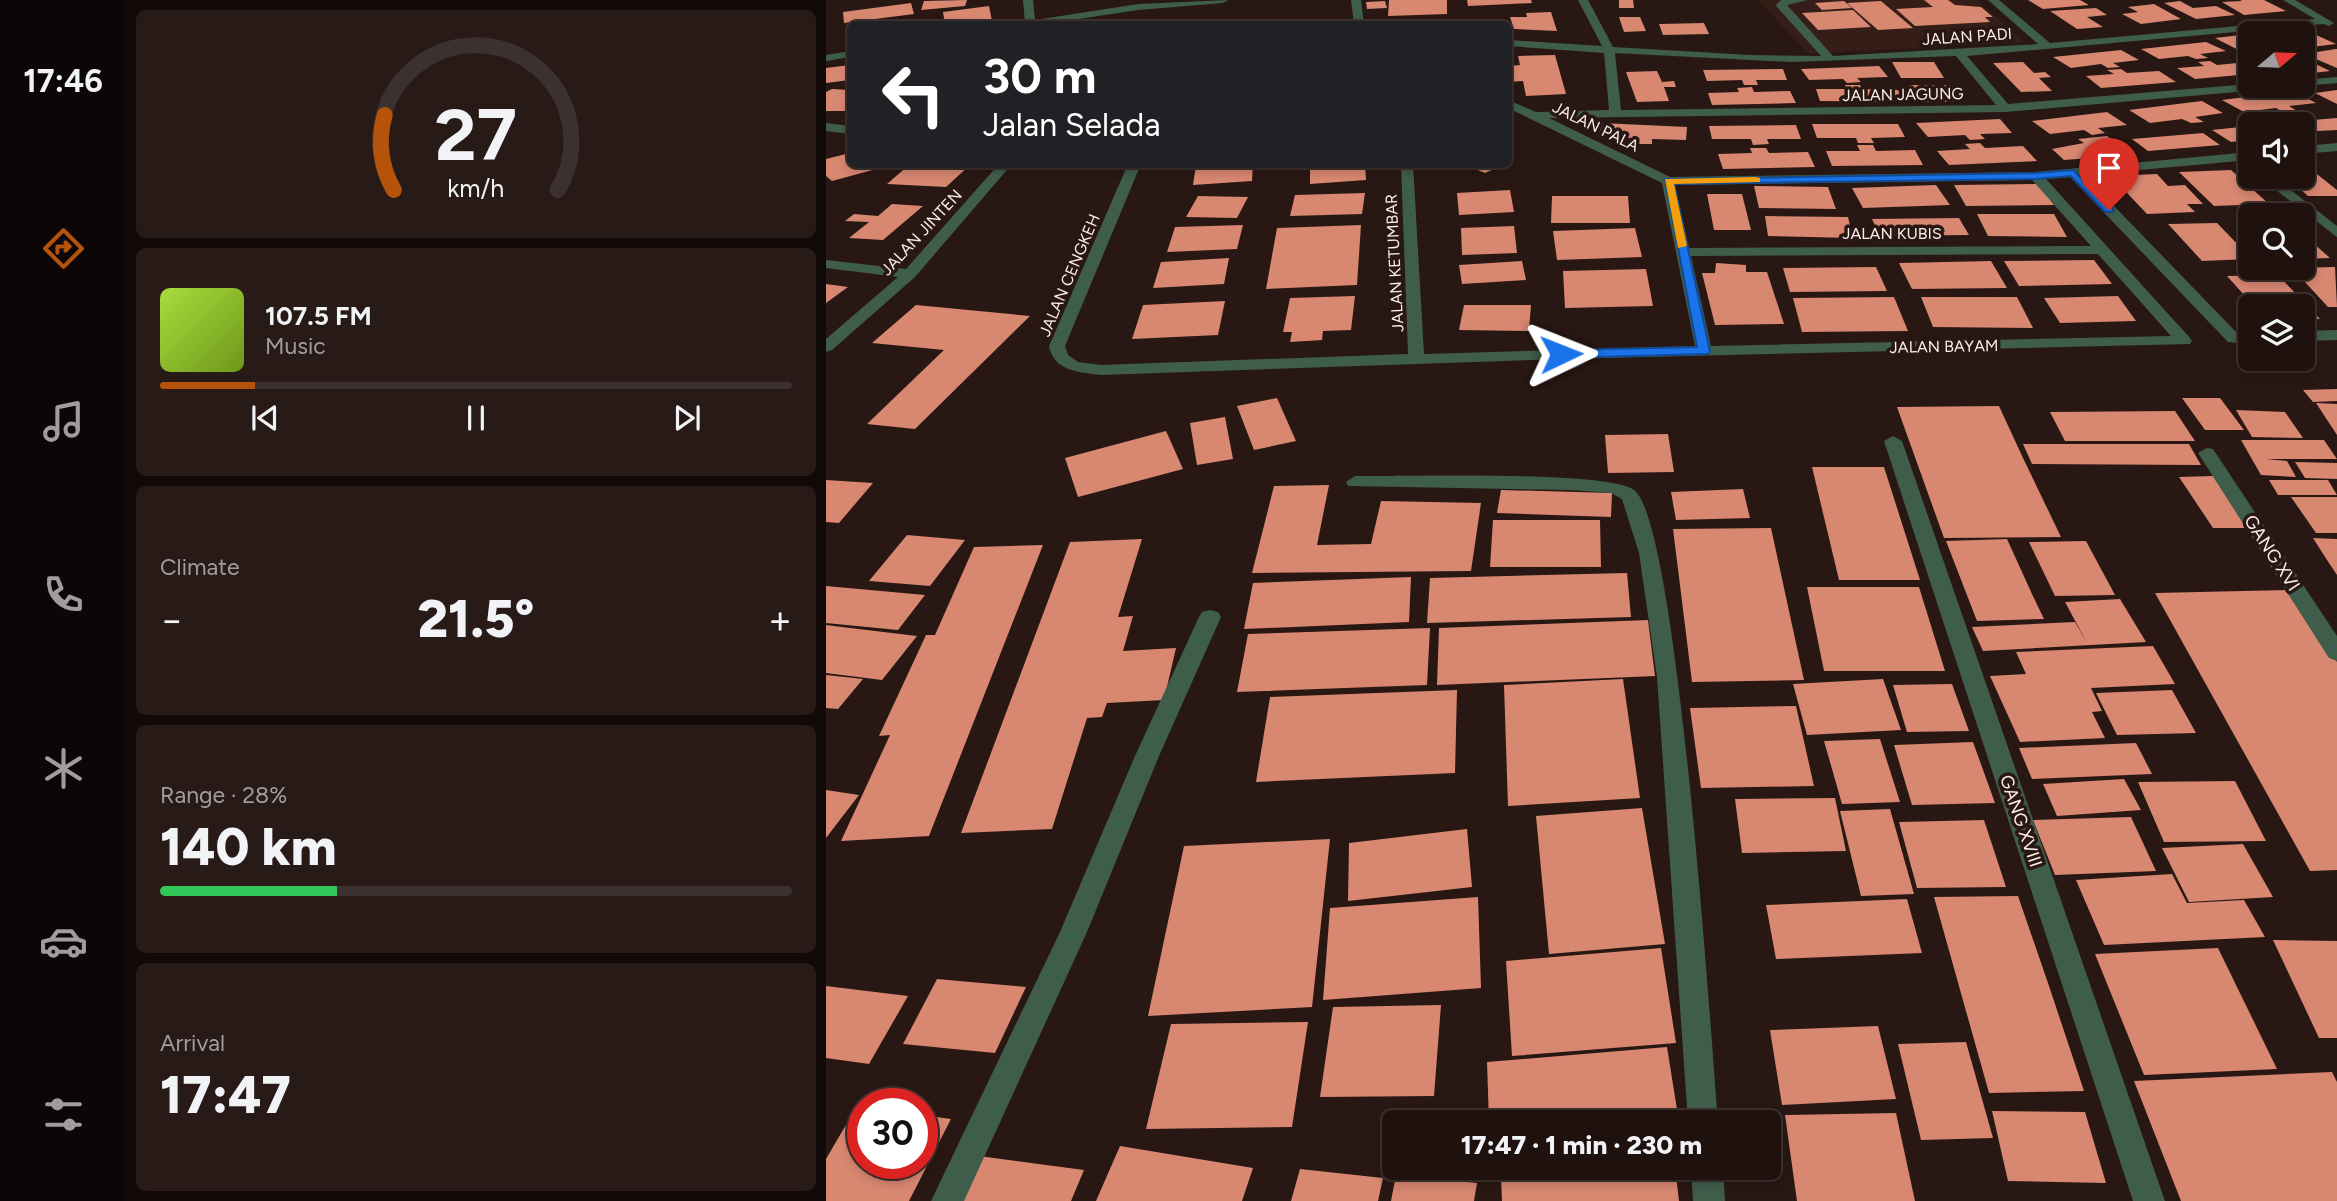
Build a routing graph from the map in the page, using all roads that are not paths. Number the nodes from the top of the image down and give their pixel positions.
1 (1028, 0) edge
2 (1223, 0) edge
3 (1356, 0) edge
4 (1583, 0) edge
5 (1791, 0) edge
6 (1803, 0) edge
7 (1993, 0) edge
8 (2288, 0) edge
9 (1138, 8) edge
10 (1030, 21) edge
11 (1050, 21) edge
12 (1359, 21) edge
13 (2332, 25) edge
14 (1512, 43) edge
15 (2046, 45) junction
16 (1609, 49) junction
17 (847, 54) edge
18 (1960, 54) junction
19 (826, 58) edge
20 (1830, 59) junction
21 (2337, 80) edge
22 (2315, 82) edge
23 (2238, 89) edge
24 (1512, 106) edge
25 (2005, 108) junction
26 (1615, 114) junction
27 (1534, 115) junction
28 (826, 127) edge
29 (847, 130) edge
30 (2337, 147) edge
31 (2315, 149) edge
32 (2238, 160) edge
33 (1003, 168) edge
34 (1133, 168) edge
35 (1407, 168) edge
36 (2073, 173) junction
37 (2036, 176) junction
38 (1668, 181) junction
39 (2281, 189) edge
40 (2337, 233) edge
41 (2102, 250) junction
42 (1683, 252) junction
43 (826, 264) edge
44 (910, 274) junction
45 (2238, 335) edge
46 (2337, 335) edge
47 (2315, 336) edge
48 (826, 347) edge
49 (1704, 351) junction
50 (1416, 359) junction
51 (1101, 370) joint
52 (1893, 441) dead end
53 (2207, 453) dead end
54 (1356, 482) dead end
55 (1210, 617) dead end
56 (2337, 653) edge
57 (1702, 1110) edge
58 (1708, 1180) edge
59 (947, 1201) edge
60 (1709, 1201) edge
61 (2149, 1201) edge

1 - 10 street
2 - 9 street
3 - 12 street
4 - 16 street
5 - 6 street
5 - 20 street
7 - 15 street
8 - 13 street
9 - 11 street
13 - 15 street, JALAN PADI
14 - 16 street, JALAN PADI
15 - 18 street, JALAN PADI
16 - 20 street, JALAN PADI
16 - 26 street
17 - 19 street
18 - 20 street, JALAN PADI
18 - 25 street
21 - 22 street
23 - 25 street, JALAN JAGUNG
24 - 27 street, JALAN PALA
25 - 26 street, JALAN JAGUNG
26 - 27 street, JALAN JAGUNG
27 - 38 street, JALAN PALA
28 - 29 street
30 - 31 street
32 - 36 street
33 - 44 street, JALAN JINTEN
34 - 51 street, JALAN CENGKEH
35 - 50 street, JALAN KETUMBAR
36 - 37 street
36 - 45 street
37 - 38 street
37 - 41 street
38 - 42 street
39 - 40 street
41 - 42 street, JALAN KUBIS
41 - 49 street, JALAN BAYAM
42 - 49 street
43 - 44 street
44 - 48 street, JALAN JINTEN
46 - 47 street
49 - 50 street, JALAN BAYAM
50 - 51 street, JALAN BAYAM
52 - 61 street, GANG XVIII
53 - 56 street, GANG XVI
54 - 57 street
55 - 59 street
58 - 60 street

